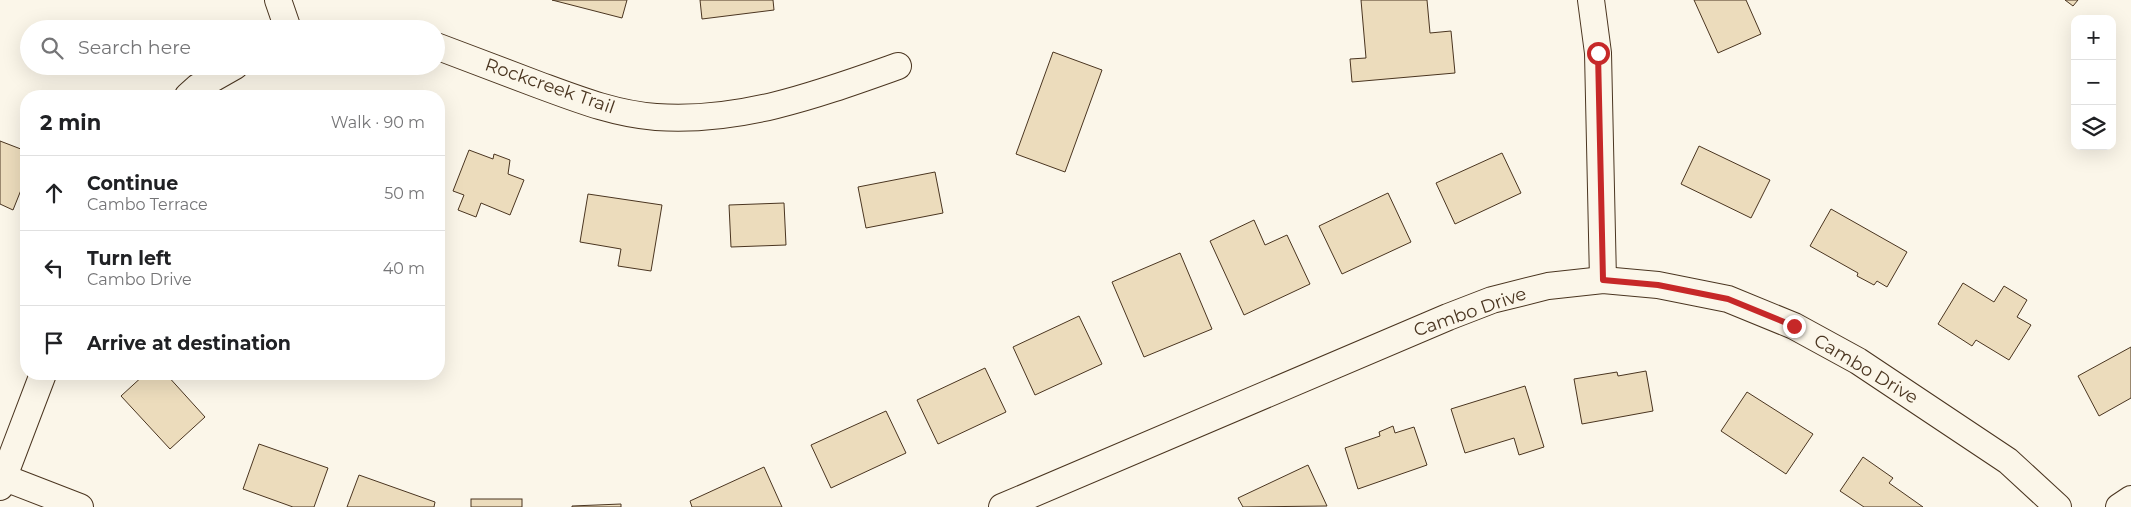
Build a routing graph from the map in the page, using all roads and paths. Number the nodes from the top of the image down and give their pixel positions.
1 (278, 0) edge
2 (1591, 0) edge
3 (285, 20) edge
4 (445, 49) edge
5 (898, 66) dead end
6 (220, 75) edge
7 (196, 90) edge
8 (1603, 280) junction
9 (41, 380) edge
10 (1, 480) edge
11 (2131, 499) edge
12 (80, 507) edge
13 (1002, 507) edge
14 (2058, 507) edge
15 (2119, 507) edge

1 - 3 street
2 - 8 street
4 - 5 street, Rockcreek Trail
6 - 7 street
8 - 13 street, Cambo Drive
8 - 14 street, Cambo Drive
9 - 10 street
10 - 12 street
11 - 15 street

